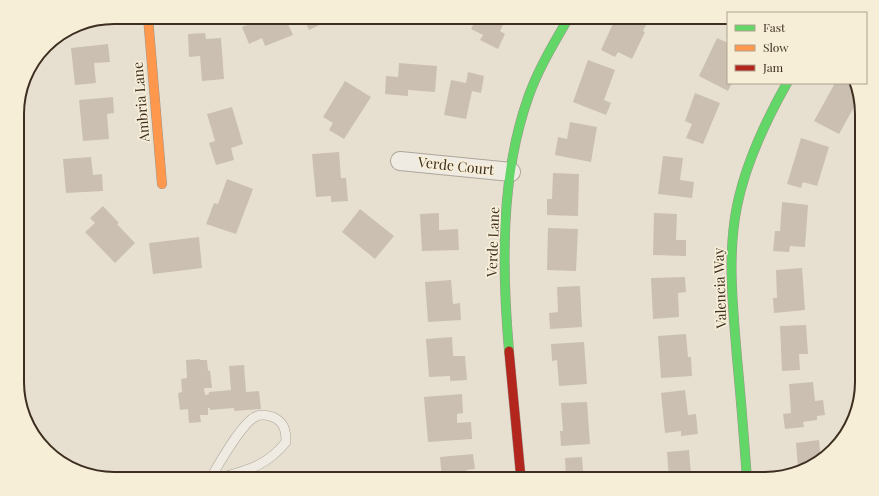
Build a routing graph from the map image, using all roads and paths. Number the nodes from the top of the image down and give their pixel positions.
1 (149, 24) edge
2 (565, 24) edge
3 (785, 84) edge
4 (400, 161) dead end
5 (511, 172) junction
6 (162, 184) dead end
7 (214, 472) edge
8 (239, 472) edge
9 (520, 472) edge
10 (746, 472) edge

1 - 6 street, Ambria Lane
2 - 5 street, Verde Lane
3 - 10 street, Valencia Way
4 - 5 street, Verde Court
5 - 9 street, Verde Lane
7 - 8 lane

